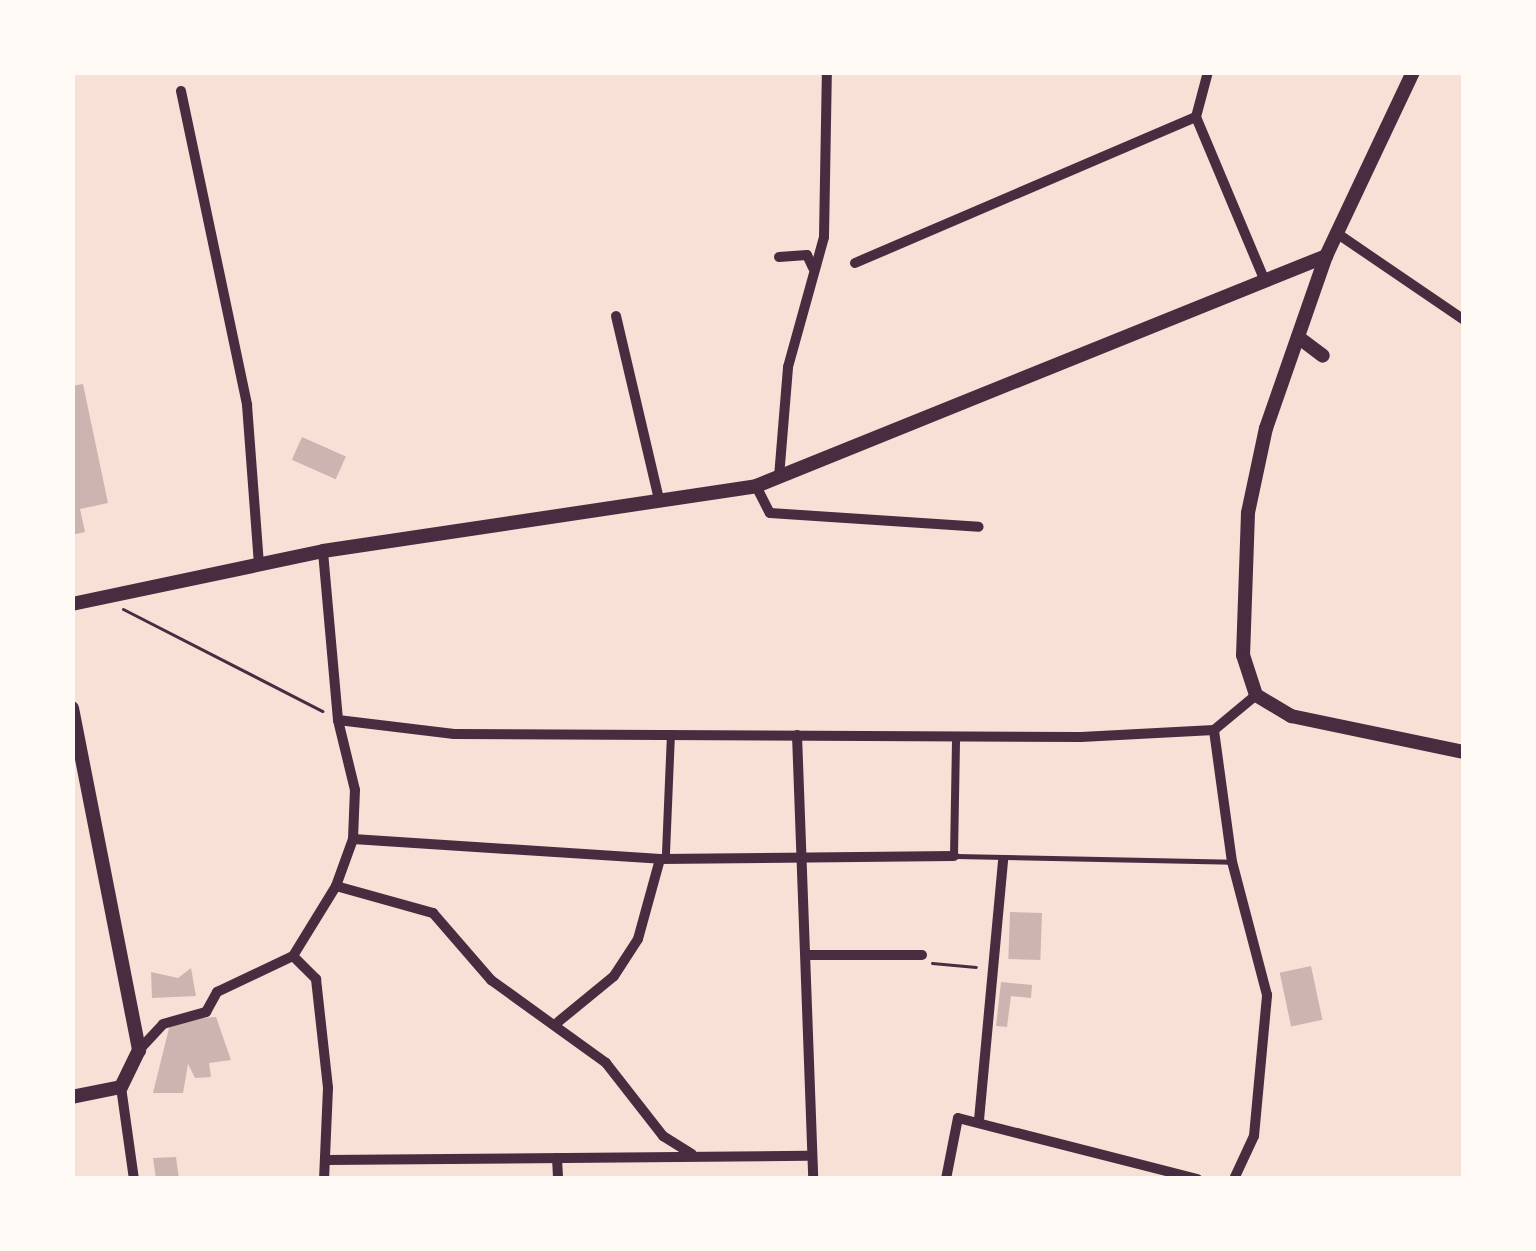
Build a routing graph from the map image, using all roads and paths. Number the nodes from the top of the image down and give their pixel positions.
1 (827, 72) edge
2 (1208, 72) edge
3 (1413, 72) edge
4 (182, 92) dead end
5 (1196, 117) junction
6 (1338, 234) junction
7 (1326, 256) junction
8 (778, 257) dead end
9 (856, 263) dead end
10 (813, 271) junction
11 (1264, 278) junction
12 (616, 316) dead end
13 (1464, 320) edge
14 (1298, 337) junction
15 (1323, 356) dead end
16 (779, 477) junction
17 (756, 486) junction
18 (659, 500) junction
19 (979, 527) dead end
20 (323, 551) junction
21 (259, 565) junction
22 (107, 597) junction
23 (72, 604) edge
24 (1256, 695) junction
25 (72, 708) edge
26 (338, 720) junction
27 (1214, 730) junction
28 (671, 734) junction
29 (797, 735) junction
30 (956, 736) junction
31 (1464, 752) edge
32 (352, 838) junction
33 (798, 852) junction
34 (663, 856) junction
35 (954, 856) junction
36 (1004, 860) junction
37 (1232, 862) junction
38 (336, 886) junction
39 (809, 955) junction
40 (922, 955) joint
41 (292, 956) junction
42 (996, 969) junction
43 (559, 1022) junction
44 (139, 1049) junction
45 (121, 1087) junction
46 (72, 1097) edge
47 (980, 1120) junction
48 (692, 1154) junction
49 (807, 1156) junction
50 (557, 1158) junction
51 (327, 1160) junction
52 (134, 1179) edge
53 (324, 1179) edge
54 (558, 1179) edge
55 (813, 1179) edge
56 (946, 1179) edge
57 (1197, 1179) edge
58 (1234, 1179) edge

1 - 10 street
2 - 5 street
3 - 6 street
4 - 21 street
5 - 9 street
5 - 11 street
6 - 7 street
6 - 13 street
7 - 11 street
7 - 14 street
8 - 10 street
10 - 16 street
11 - 16 street
12 - 18 street
14 - 15 street
14 - 24 street
16 - 17 street
17 - 18 street
17 - 19 street
18 - 20 street
20 - 21 street
20 - 26 street
21 - 22 street
22 - 23 street
22 - 26 path
24 - 27 street
24 - 31 street
25 - 44 street
26 - 28 street
26 - 32 street
27 - 30 street
27 - 37 street
28 - 29 street
28 - 34 street
29 - 30 street
29 - 33 street
30 - 35 street
32 - 34 street
32 - 38 street
33 - 34 street
33 - 35 street
33 - 39 street
34 - 43 street
35 - 36 lane
36 - 37 lane
36 - 42 street
37 - 58 street
38 - 41 street
38 - 43 street
39 - 40 street
39 - 49 street
40 - 42 path
41 - 44 street
41 - 51 street
42 - 47 street
43 - 48 street
44 - 45 street
45 - 46 street
45 - 52 street
47 - 56 street
47 - 57 street
48 - 49 street
48 - 50 street
49 - 55 street
50 - 51 street
50 - 54 street
51 - 53 street

